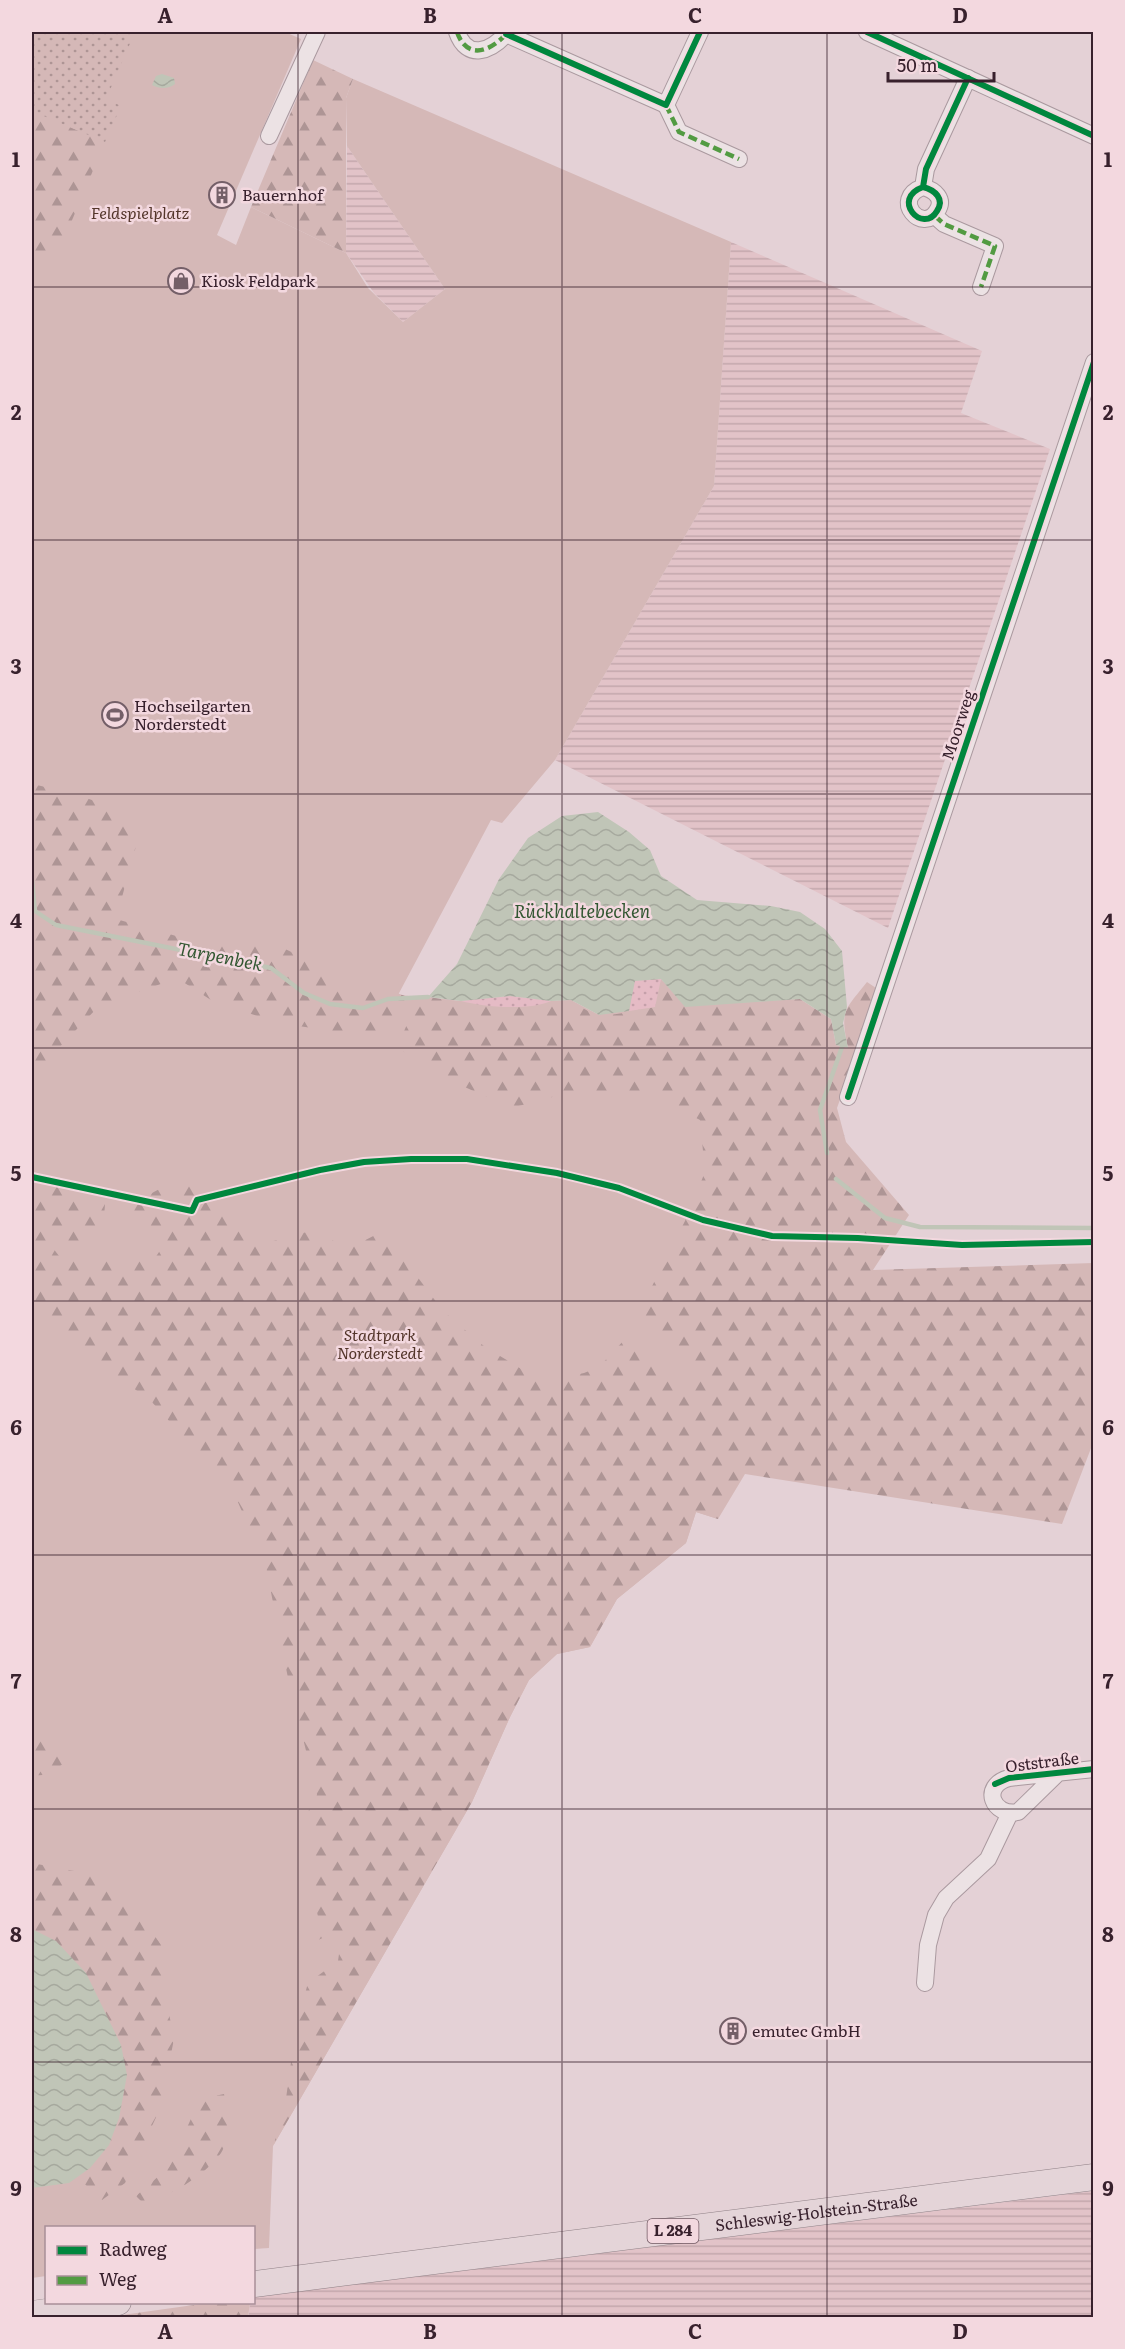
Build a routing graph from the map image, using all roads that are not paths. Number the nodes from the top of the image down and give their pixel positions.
1 (317, 32) edge
2 (458, 32) edge
3 (700, 32) edge
4 (867, 32) edge
5 (506, 33) edge
6 (968, 78) junction
7 (666, 105) junction
8 (269, 136) dead end
9 (1094, 136) edge
10 (739, 159) dead end
11 (923, 188) junction
12 (934, 216) junction
13 (981, 287) dead end
14 (1094, 362) edge
15 (848, 1097) dead end
16 (1094, 1769) edge
17 (1058, 1773) junction
18 (1010, 1813) junction
19 (925, 1983) dead end
20 (1094, 2177) edge
21 (255, 2284) edge
22 (104, 2304) edge
23 (32, 2314) edge

1 - 8 street
2 - 5 street
3 - 7 street
4 - 6 street
5 - 7 street
6 - 9 street
6 - 11 street
7 - 10 street
11 - 12 street
11 - 12 street
12 - 13 street
14 - 15 street, Moorweg
16 - 17 street, Oststraße
17 - 18 street, Oststraße
17 - 18 street, Oststraße
18 - 19 street
20 - 21 main road, Schleswig-Holstein-Straße / L 284
22 - 23 main road

